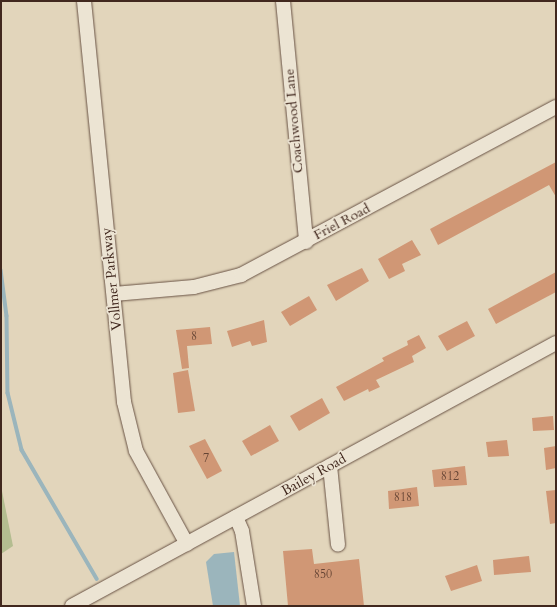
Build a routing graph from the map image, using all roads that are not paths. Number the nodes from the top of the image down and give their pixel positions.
1 (84, 1) edge
2 (283, 1) edge
3 (556, 107) edge
4 (306, 242) junction
5 (114, 294) junction
6 (556, 343) edge
7 (330, 466) junction
8 (236, 517) junction
9 (187, 544) junction
10 (338, 545) dead end
11 (72, 606) edge
12 (254, 606) edge

1 - 5 street, Vollmer Parkway
2 - 4 street, Coachwood Lane
3 - 4 street, Friel Road
4 - 5 street, Friel Road
5 - 9 street, Vollmer Parkway
6 - 7 street, Bailey Road
7 - 8 street, Bailey Road
7 - 10 street
8 - 9 street, Bailey Road
8 - 12 street
9 - 11 street, Bailey Road

